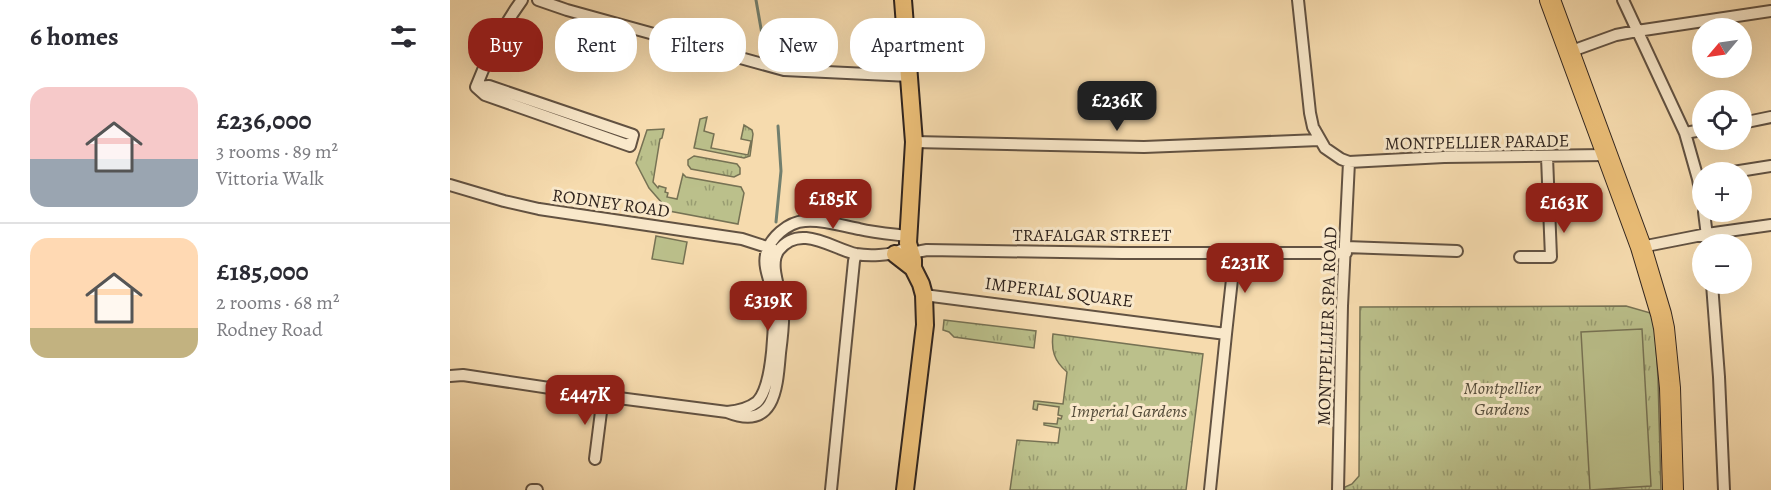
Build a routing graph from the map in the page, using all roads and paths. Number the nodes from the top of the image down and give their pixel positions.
1 (522, 0) edge
2 (538, 0) edge
3 (903, 0) edge
4 (912, 0) edge
5 (1298, 0) edge
6 (1550, 0) edge
7 (1623, 0) edge
8 (1771, 11) edge
9 (906, 17) junction
10 (1637, 31) junction
11 (1569, 51) junction
12 (909, 76) junction
13 (476, 87) junction
14 (1771, 117) edge
15 (1752, 121) edge
16 (1692, 132) edge
17 (1685, 133) junction
18 (1319, 140) junction
19 (914, 142) junction
20 (1606, 155) junction
21 (1547, 157) junction
22 (1350, 162) junction
23 (1695, 162) edge
24 (1771, 166) edge
25 (1752, 169) edge
26 (450, 185) edge
27 (1771, 225) edge
28 (1730, 234) edge
29 (1692, 241) edge
30 (1641, 247) junction
31 (774, 249) junction
32 (1346, 250) junction
33 (1457, 250) dead end
34 (907, 251) junction
35 (1235, 252) junction
36 (856, 254) junction
37 (1520, 257) dead end
38 (1713, 294) edge
39 (924, 295) junction
40 (1227, 334) junction
41 (450, 376) edge
42 (603, 396) junction
43 (595, 459) dead end
44 (532, 490) edge
45 (537, 490) edge
46 (831, 490) edge
47 (905, 490) edge
48 (1210, 490) edge
49 (1338, 490) edge
50 (1673, 490) edge
51 (1724, 490) edge

1 - 13 street
2 - 12 street
3 - 9 main road
4 - 9 main road
5 - 18 street
6 - 11 highway
7 - 10 street
8 - 10 street
9 - 12 main road
10 - 11 street
10 - 17 street
11 - 20 highway
12 - 19 main road
13 - 13 street
14 - 15 street
16 - 17 street
17 - 23 street
18 - 19 street
18 - 22 street
19 - 34 main road
20 - 21 street, MONTPELLIER PARADE
20 - 30 highway
21 - 22 street, MONTPELLIER PARADE
21 - 37 street
22 - 32 street, MONTPELLIER SPA ROAD
24 - 25 street
26 - 31 street, RODNEY ROAD
27 - 28 street
29 - 30 street
30 - 50 highway
31 - 34 street
31 - 36 street
31 - 42 street
32 - 33 street, TRAFALGAR STREET
32 - 35 street, TRAFALGAR STREET
32 - 49 street, MONTPELLIER SPA ROAD
34 - 35 street, TRAFALGAR STREET
34 - 36 street
34 - 39 main road
35 - 40 street
36 - 46 street
38 - 51 street
39 - 40 street, IMPERIAL SQUARE
39 - 47 main road
40 - 48 street
41 - 42 street
42 - 43 street
44 - 45 street

